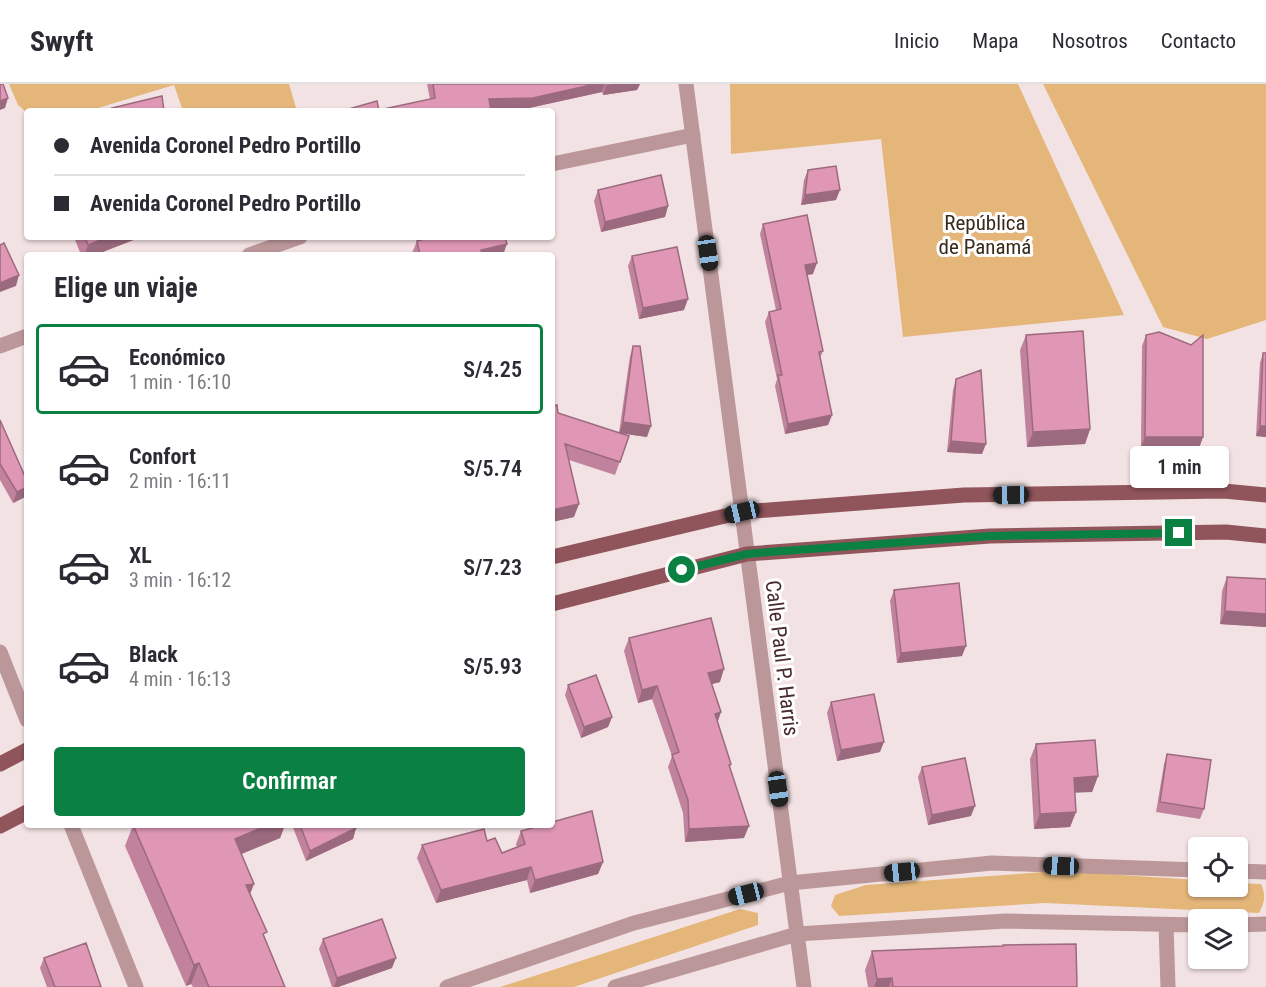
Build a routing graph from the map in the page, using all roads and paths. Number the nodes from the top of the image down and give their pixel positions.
1 (686, 84) edge
2 (693, 135) junction
3 (555, 163) edge
4 (292, 240) edge
5 (258, 252) edge
6 (24, 337) edge
7 (0, 346) edge
8 (1266, 495) edge
9 (742, 512) junction
10 (1266, 536) edge
11 (747, 554) junction
12 (555, 556) edge
13 (555, 602) edge
14 (0, 652) edge
15 (24, 712) edge
16 (24, 752) edge
17 (0, 764) edge
18 (24, 814) edge
19 (0, 826) edge
20 (72, 828) edge
21 (1188, 870) edge
22 (1248, 871) edge
23 (1266, 872) edge
24 (790, 883) junction
25 (1263, 922) edge
26 (1248, 924) edge
27 (1166, 925) junction
28 (1188, 925) edge
29 (797, 934) junction
30 (136, 987) edge
31 (447, 987) edge
32 (615, 987) edge
33 (804, 987) edge
34 (1168, 987) edge

1 - 2 street, Calle Paul P. Harris
2 - 3 street
2 - 9 street, Calle Paul P. Harris
4 - 5 street
6 - 7 street
8 - 9 main road
9 - 11 street, Calle Paul P. Harris
9 - 12 main road
10 - 11 main road
11 - 13 main road
11 - 24 street, Calle Paul P. Harris
14 - 15 street
16 - 17 main road
18 - 19 main road
20 - 30 street
21 - 24 street
22 - 23 street
24 - 29 street, Calle Paul P. Harris
24 - 31 street
25 - 26 street
27 - 28 street
27 - 29 street
27 - 34 street
29 - 32 street
29 - 33 street, Calle Paul P. Harris

